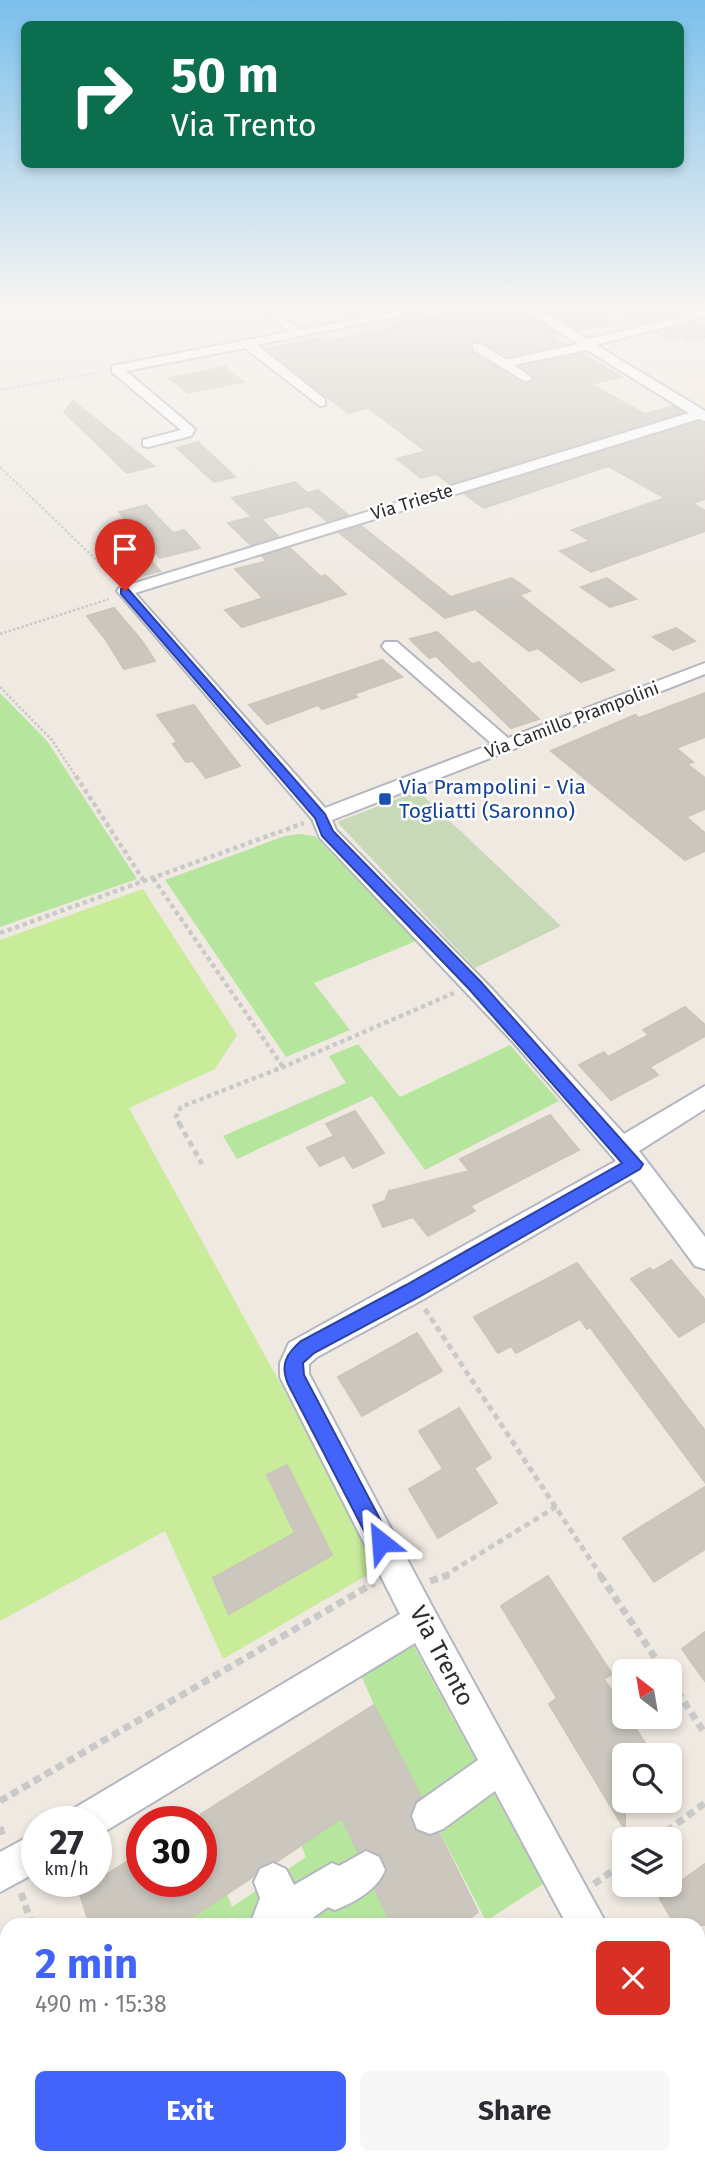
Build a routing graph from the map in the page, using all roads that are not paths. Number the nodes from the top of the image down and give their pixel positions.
1 (162, 408) edge
2 (702, 416) edge
3 (148, 443) dead end
4 (391, 646) dead end
5 (705, 668) edge
6 (506, 746) junction
7 (321, 817) junction
8 (705, 1097) edge
9 (628, 1157) junction
10 (705, 1257) edge
11 (414, 1605) junction
12 (501, 1765) junction
13 (110, 1806) edge
14 (430, 1816) dead end
15 (21, 1861) edge
16 (366, 1870) dead end
17 (0, 1873) edge
18 (276, 1912) edge
19 (581, 1912) edge

1 - 3 street
2 - 7 street, Via Trieste
4 - 6 street
5 - 6 street, Via Camillo Prampolini
6 - 7 street, Via Camillo Prampolini
7 - 9 street
8 - 9 street, Via Trento
9 - 10 street
9 - 11 street, Via Trento
11 - 12 street, Via Trento
11 - 13 street
12 - 14 street
12 - 19 street, Via Trento
15 - 17 street
16 - 18 street

